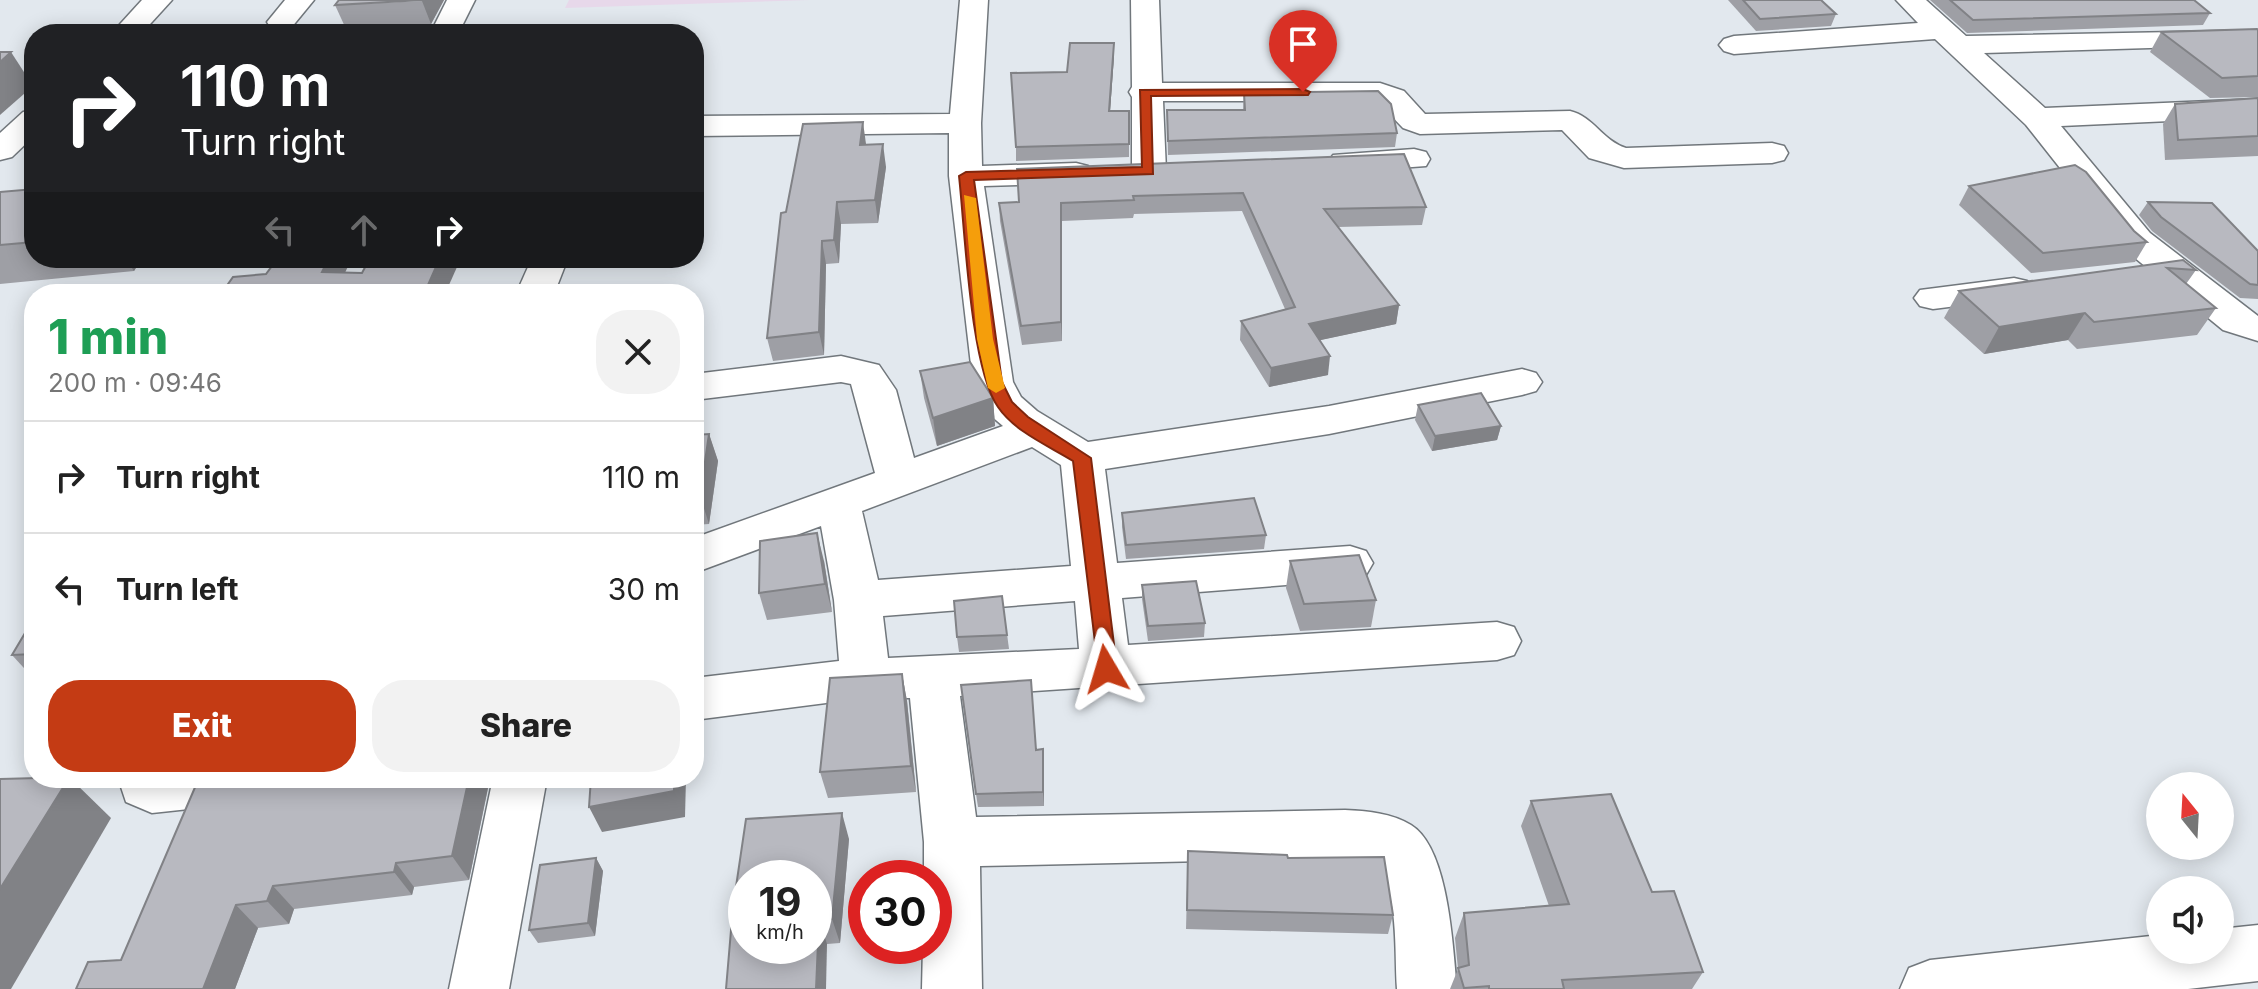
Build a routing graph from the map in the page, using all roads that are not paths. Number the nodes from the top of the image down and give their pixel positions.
1 (158, 0) edge
2 (300, 0) edge
3 (461, 0) edge
4 (974, 0) edge
5 (1145, 0) edge
6 (1910, 0) edge
7 (2204, 12) edge
8 (281, 22) dead end
9 (135, 24) edge
10 (449, 24) edge
11 (1950, 38) junction
12 (1734, 45) dead end
13 (1144, 92) junction
14 (2258, 108) edge
15 (2037, 118) junction
16 (965, 123) junction
17 (704, 126) edge
18 (24, 128) edge
19 (0, 150) edge
20 (1772, 153) dead end
21 (1414, 159) dead end
22 (1321, 163) edge
23 (966, 176) junction
24 (2174, 271) junction
25 (2129, 276) edge
26 (2054, 284) edge
27 (1933, 298) dead end
28 (2258, 329) edge
29 (1522, 382) dead end
30 (704, 386) edge
31 (1035, 430) junction
32 (1082, 458) junction
33 (898, 479) junction
34 (838, 500) junction
35 (704, 552) edge
36 (1350, 563) edge
37 (1096, 582) junction
38 (858, 600) junction
39 (1497, 641) dead end
40 (1106, 669) junction
41 (865, 678) junction
42 (933, 678) junction
43 (704, 698) edge
44 (148, 788) edge
45 (171, 788) edge
46 (518, 788) edge
47 (952, 842) junction
48 (2258, 953) edge
49 (479, 989) edge
50 (952, 989) edge
51 (1427, 989) edge
52 (1930, 989) edge

1 - 9 street
2 - 8 street
3 - 10 street
4 - 16 street
5 - 13 street
6 - 11 street
7 - 11 street
11 - 12 street
11 - 15 street
13 - 20 street
13 - 23 street
14 - 15 street
15 - 24 street
16 - 17 street
16 - 23 street
18 - 19 street
21 - 22 street
23 - 31 street
24 - 25 street
24 - 28 street
26 - 27 street
29 - 32 street
30 - 33 street
31 - 32 street
31 - 33 street
32 - 37 street
33 - 34 street
34 - 35 street
34 - 38 street
36 - 37 street
37 - 38 street
37 - 40 street
38 - 41 street
39 - 40 street
40 - 42 street
41 - 42 street
41 - 43 street
42 - 47 street
44 - 45 street
46 - 49 street
47 - 50 street
47 - 51 street
48 - 52 street

